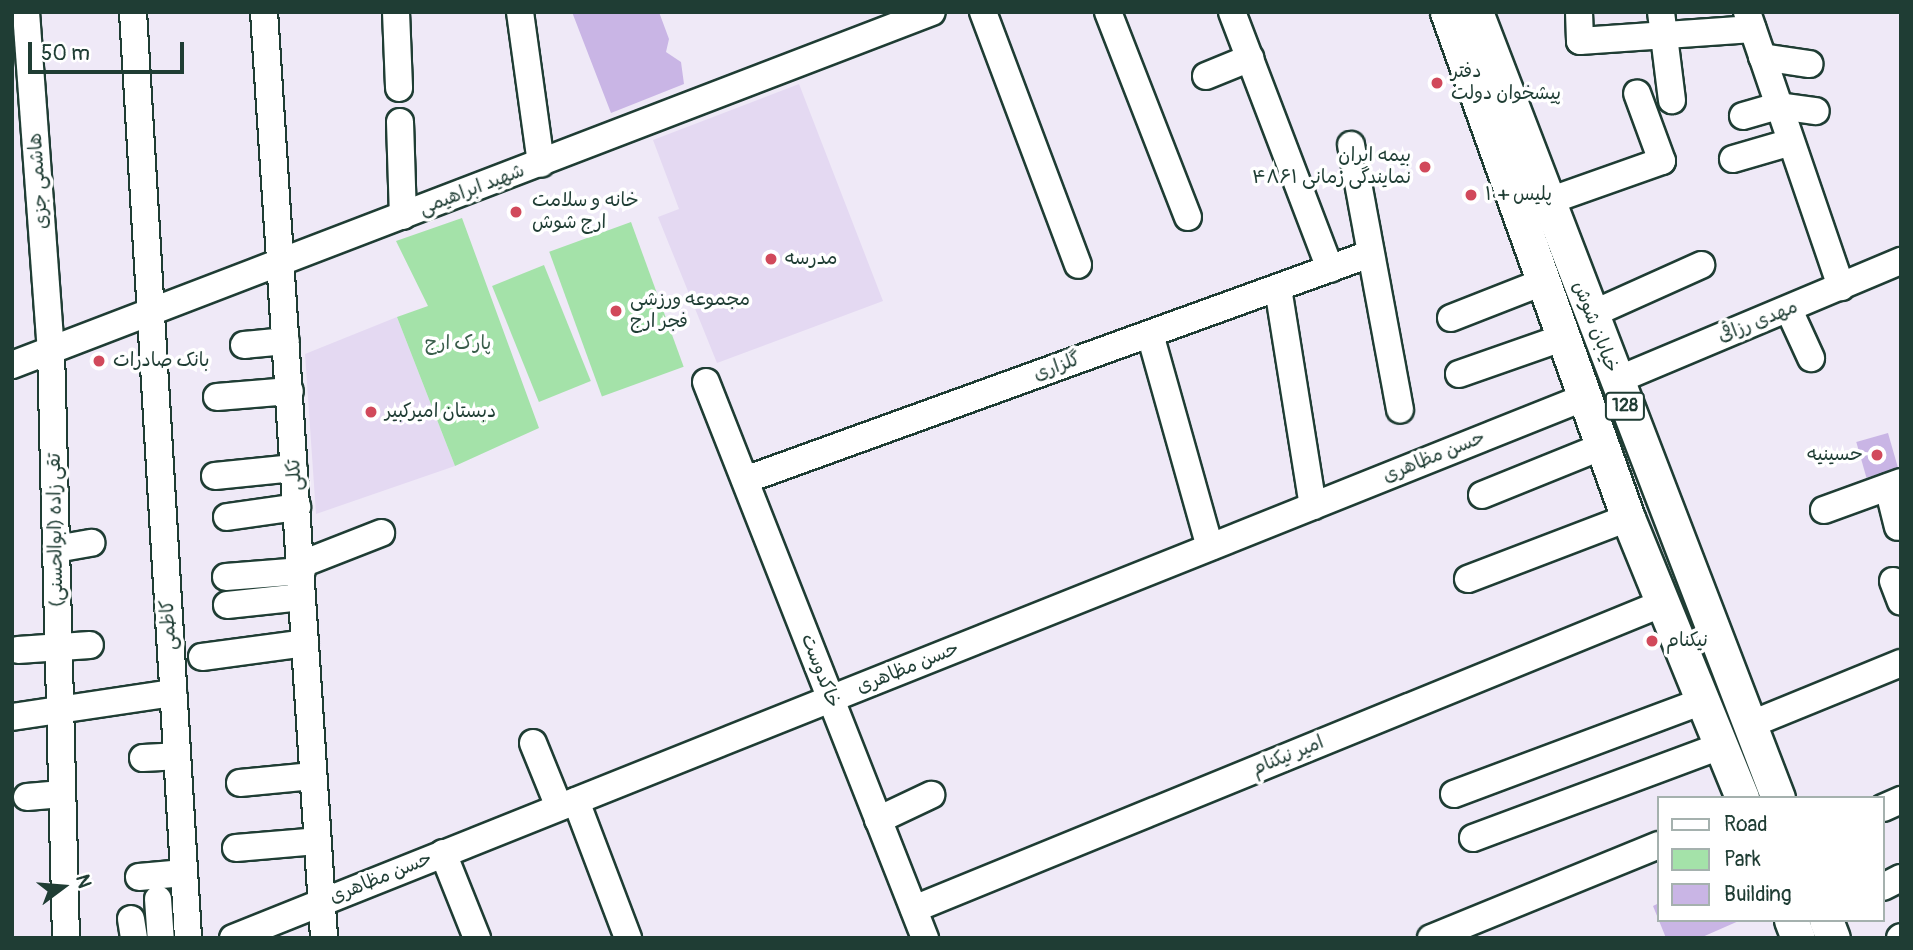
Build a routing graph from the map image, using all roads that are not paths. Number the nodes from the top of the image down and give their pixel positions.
1 (26, 12) edge
2 (133, 12) edge
3 (264, 12) edge
4 (396, 12) edge
5 (520, 12) edge
6 (932, 12) edge
7 (983, 12) edge
8 (1108, 12) edge
9 (1232, 12) edge
10 (1447, 12) edge
11 (1476, 12) edge
12 (1579, 12) edge
13 (1750, 21) edge
14 (1663, 25) edge
15 (1762, 57) junction
16 (1250, 58) junction
17 (1810, 64) dead end
18 (1206, 76) dead end
19 (399, 88) dead end
20 (1637, 93) dead end
21 (1672, 100) dead end
22 (1779, 106) junction
23 (1816, 111) dead end
24 (1743, 116) dead end
25 (400, 122) dead end
26 (1791, 142) junction
27 (1351, 145) dead end
28 (1733, 159) dead end
29 (541, 164) junction
30 (1546, 202) junction
31 (403, 216) junction
32 (1188, 217) dead end
33 (1370, 254) junction
34 (1901, 261) edge
35 (280, 263) junction
36 (1078, 265) dead end
37 (1701, 265) dead end
38 (1330, 269) junction
39 (1543, 282) junction
40 (1841, 287) junction
41 (1278, 288) junction
42 (1789, 310) junction
43 (151, 312) junction
44 (1590, 315) junction
45 (1451, 318) dead end
46 (1150, 334) junction
47 (1562, 338) junction
48 (286, 341) junction
49 (244, 345) dead end
50 (51, 350) junction
51 (1811, 358) dead end
52 (12, 365) edge
53 (1459, 374) dead end
54 (1615, 381) junction
55 (290, 391) junction
56 (711, 393) dead end
57 (217, 397) dead end
58 (1583, 398) junction
59 (1400, 409) dead end
60 (1601, 447) junction
61 (294, 468) junction
62 (215, 476) dead end
63 (745, 480) junction
64 (1894, 485) edge
65 (1482, 495) dead end
66 (1313, 506) junction
67 (298, 507) junction
68 (1824, 510) dead end
69 (227, 517) dead end
70 (1628, 519) junction
71 (1898, 527) dead end
72 (381, 533) dead end
73 (91, 543) dead end
74 (1210, 547) junction
75 (56, 549) junction
76 (226, 577) dead end
77 (302, 577) junction
78 (1468, 579) dead end
79 (1663, 603) junction
80 (227, 605) dead end
81 (305, 643) junction
82 (90, 645) dead end
83 (58, 649) junction
84 (18, 650) dead end
85 (202, 657) dead end
86 (1901, 663) edge
87 (173, 693) junction
88 (831, 699) junction
89 (1703, 701) junction
90 (60, 711) junction
91 (12, 717) edge
92 (1749, 725) junction
93 (533, 743) dead end
94 (1721, 746) junction
95 (177, 756) junction
96 (143, 758) dead end
97 (313, 776) junction
98 (240, 783) dead end
99 (62, 794) junction
100 (1454, 794) dead end
101 (931, 795) dead end
102 (1741, 796) edge
103 (1776, 796) edge
104 (27, 797) dead end
105 (1901, 800) edge
106 (567, 804) junction
107 (1885, 807) edge
108 (878, 820) junction
109 (1473, 838) dead end
110 (317, 841) junction
111 (1658, 845) edge
112 (236, 848) dead end
113 (443, 853) junction
114 (184, 873) junction
115 (139, 877) dead end
116 (1901, 878) edge
117 (1885, 886) edge
118 (158, 899) dead end
119 (321, 902) junction
120 (914, 909) junction
121 (66, 938) edge
122 (161, 938) edge
123 (188, 938) edge
124 (233, 938) edge
125 (324, 938) edge
126 (477, 938) edge
127 (628, 938) edge
128 (925, 938) edge
129 (1431, 938) edge

1 - 50 street, هاشمی جزی
2 - 43 street, کاظمی
3 - 35 street, تکلی
4 - 19 street
5 - 29 street
6 - 29 street, شهید ابراهیمی
7 - 36 street
8 - 32 street
9 - 16 street
10 - 39 main road, خیابان شوش / 128
11 - 30 main road, خیابان شوش / 128
12 - 14 street
13 - 14 street
13 - 15 street
14 - 21 street
15 - 17 street
15 - 22 street
16 - 18 street
16 - 38 street
20 - 30 street
22 - 23 street
22 - 24 street
22 - 26 street
25 - 31 street
26 - 28 street
26 - 40 street
27 - 33 street
29 - 31 street, شهید ابراهیمی
30 - 44 main road, خیابان شوش / 128
31 - 35 street, شهید ابراهیمی
33 - 38 street, گلزاری
33 - 59 street
34 - 40 street, مهدی رزاقی
35 - 43 street, شهید ابراهیمی
35 - 48 street, تکلی
37 - 44 street
38 - 41 street, گلزاری
39 - 45 street
39 - 47 main road, خیابان شوش / 128
40 - 42 street, مهدی رزاقی
41 - 46 street, گلزاری
41 - 66 street
42 - 51 street
42 - 54 street, مهدی رزاقی
43 - 50 street, شهید ابراهیمی
43 - 87 street, کاظمی
44 - 54 main road, خیابان شوش / 128
46 - 63 street, گلزاری
46 - 74 street
47 - 53 street
47 - 58 main road, خیابان شوش / 128
48 - 49 street
48 - 55 street, تکلی
50 - 52 street, شهید ابراهیمی
50 - 75 street, تقی زاده (ابوالحسنی)
54 - 92 main road, خیابان شوش / 128
55 - 57 street
55 - 61 street, تکلی
56 - 63 street, خاکدوست
58 - 60 main road, خیابان شوش / 128
58 - 66 street, حسن مظاهری
60 - 65 street
60 - 70 main road, خیابان شوش / 128
61 - 62 street
61 - 67 street, تکلی
63 - 88 street, خاکدوست
64 - 68 street
64 - 71 street
66 - 74 street, حسن مظاهری
67 - 69 street
67 - 77 street, تکلی
70 - 78 street
70 - 79 main road, خیابان شوش / 128
72 - 77 street
73 - 75 street
74 - 88 street, حسن مظاهری
75 - 83 street, تقی زاده (ابوالحسنی)
76 - 77 street
77 - 80 street
77 - 81 street, تکلی
79 - 89 main road, خیابان شوش / 128
79 - 120 street, امیر نیکنام
81 - 85 street
81 - 97 street, تکلی
82 - 83 street
83 - 84 street
83 - 90 street, تقی زاده (ابوالحسنی)
86 - 92 street
87 - 90 street
87 - 95 street, کاظمی
88 - 106 street, حسن مظاهری
88 - 108 street, خاکدوست
89 - 94 main road, خیابان شوش / 128
89 - 100 street
90 - 91 street
90 - 99 street, تقی زاده (ابوالحسنی)
92 - 103 main road, خیابان شوش / 128
93 - 106 street
94 - 102 main road, خیابان شوش / 128
94 - 109 street
95 - 96 street
95 - 114 street, کاظمی
97 - 98 street
97 - 110 street, تکلی
99 - 104 street
99 - 121 street, تقی زاده (ابوالحسنی)
101 - 108 street
105 - 107 street
106 - 113 street, حسن مظاهری
106 - 127 street
108 - 120 street, خاکدوست
110 - 112 street
110 - 119 street, تکلی
111 - 129 street
113 - 119 street, حسن مظاهری
113 - 126 street
114 - 115 street
114 - 123 street, کاظمی
116 - 117 street
118 - 122 street
119 - 124 street, حسن مظاهری
119 - 125 street, تکلی
120 - 128 street, خاکدوست

